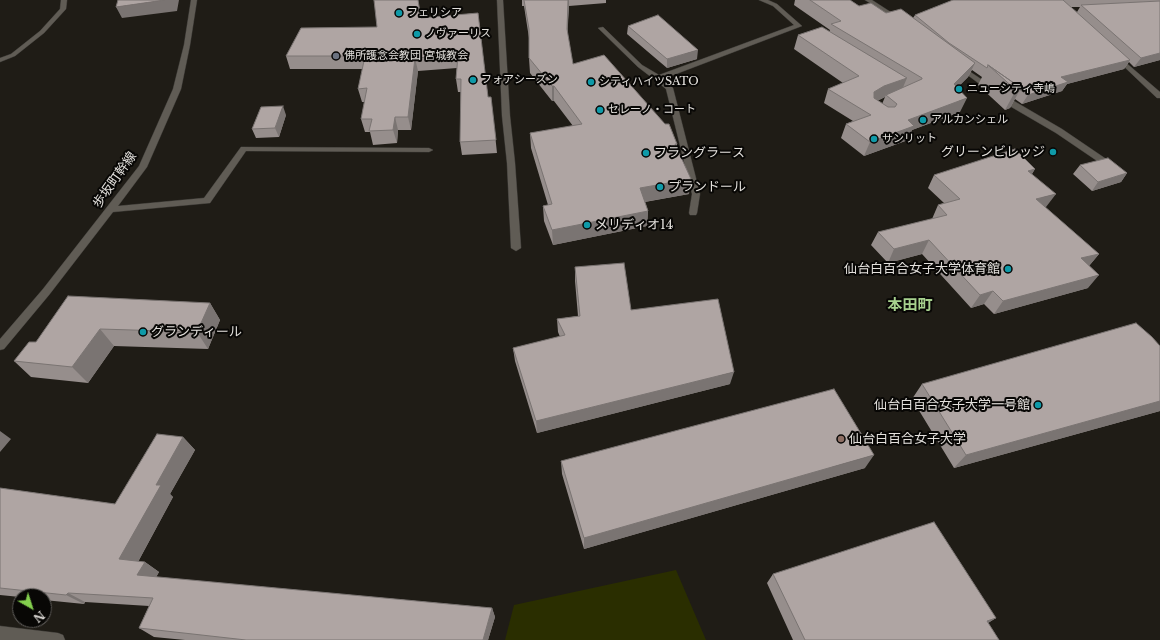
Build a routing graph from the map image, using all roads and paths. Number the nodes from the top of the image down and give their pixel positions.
1 (64, 0) edge
2 (194, 0) edge
3 (500, 0) edge
4 (764, 0) edge
5 (868, 0) edge
6 (907, 26) edge
7 (601, 28) dead end
8 (1112, 52) edge
9 (0, 60) edge
10 (954, 63) edge
11 (658, 78) junction
12 (1160, 96) edge
13 (429, 150) dead end
14 (1120, 173) edge
15 (112, 208) junction
16 (693, 213) dead end
17 (516, 248) dead end
18 (0, 346) edge
19 (0, 634) edge
20 (58, 640) edge

1 - 9 street
2 - 15 street, 歩坂町幹線
3 - 17 street
4 - 11 street
5 - 6 street
7 - 11 street
8 - 12 street
10 - 14 street
11 - 16 street
13 - 15 street
15 - 18 street, 歩坂町幹線
19 - 20 street

